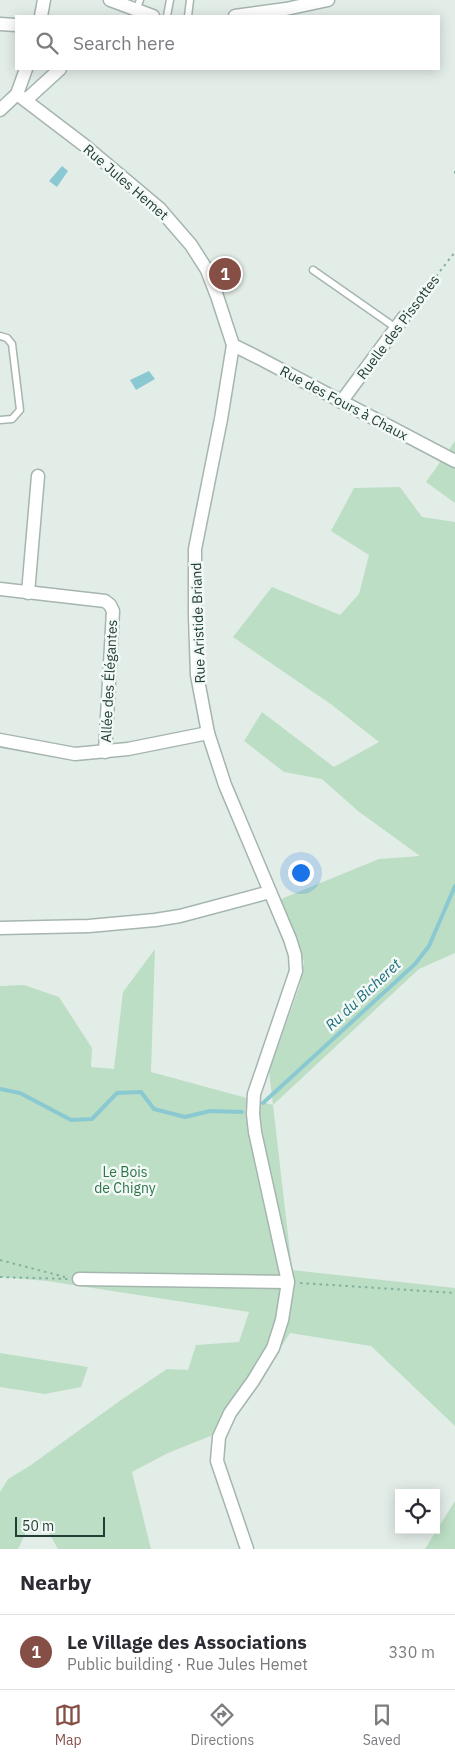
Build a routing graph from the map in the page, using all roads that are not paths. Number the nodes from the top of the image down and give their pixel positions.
1 (44, 0) edge
2 (110, 0) edge
3 (170, 0) edge
4 (190, 0) edge
5 (328, 0) edge
6 (136, 9) edge
7 (41, 15) edge
8 (151, 15) edge
9 (167, 15) edge
10 (188, 15) edge
11 (242, 15) edge
12 (0, 24) edge
13 (15, 25) edge
14 (26, 70) edge
15 (59, 70) edge
16 (22, 97) junction
17 (0, 110) edge
18 (313, 270) dead end
19 (404, 316) road end
20 (396, 328) junction
21 (0, 336) edge
22 (233, 345) junction
23 (341, 402) junction
24 (0, 420) edge
25 (455, 462) edge
26 (38, 476) dead end
27 (0, 589) edge
28 (28, 592) junction
29 (208, 733) junction
30 (0, 740) edge
31 (105, 752) junction
32 (270, 892) junction
33 (0, 928) edge
34 (74, 1279) road end
35 (288, 1282) junction
36 (247, 1549) edge

1 - 7 street
2 - 6 street
3 - 9 lane
4 - 10 lane
5 - 11 street
6 - 8 street
12 - 13 street
14 - 16 street
15 - 16 street
16 - 17 street
16 - 22 street, Rue Jules Hemet
18 - 20 lane
19 - 20 street, Ruelle des Pissottes
20 - 23 street, Ruelle des Pissottes
21 - 24 lane
22 - 23 street, Rue des Fours à Chaux
22 - 29 street, Rue Aristide Briand
23 - 25 street, Rue des Fours à Chaux
26 - 28 street
27 - 28 street, Allée des Élégantes
28 - 31 street, Allée des Élégantes
29 - 31 street
29 - 32 street, Rue Aristide Briand
30 - 31 street
32 - 33 street
32 - 35 street, Rue Aristide Briand
34 - 35 street
35 - 36 street

